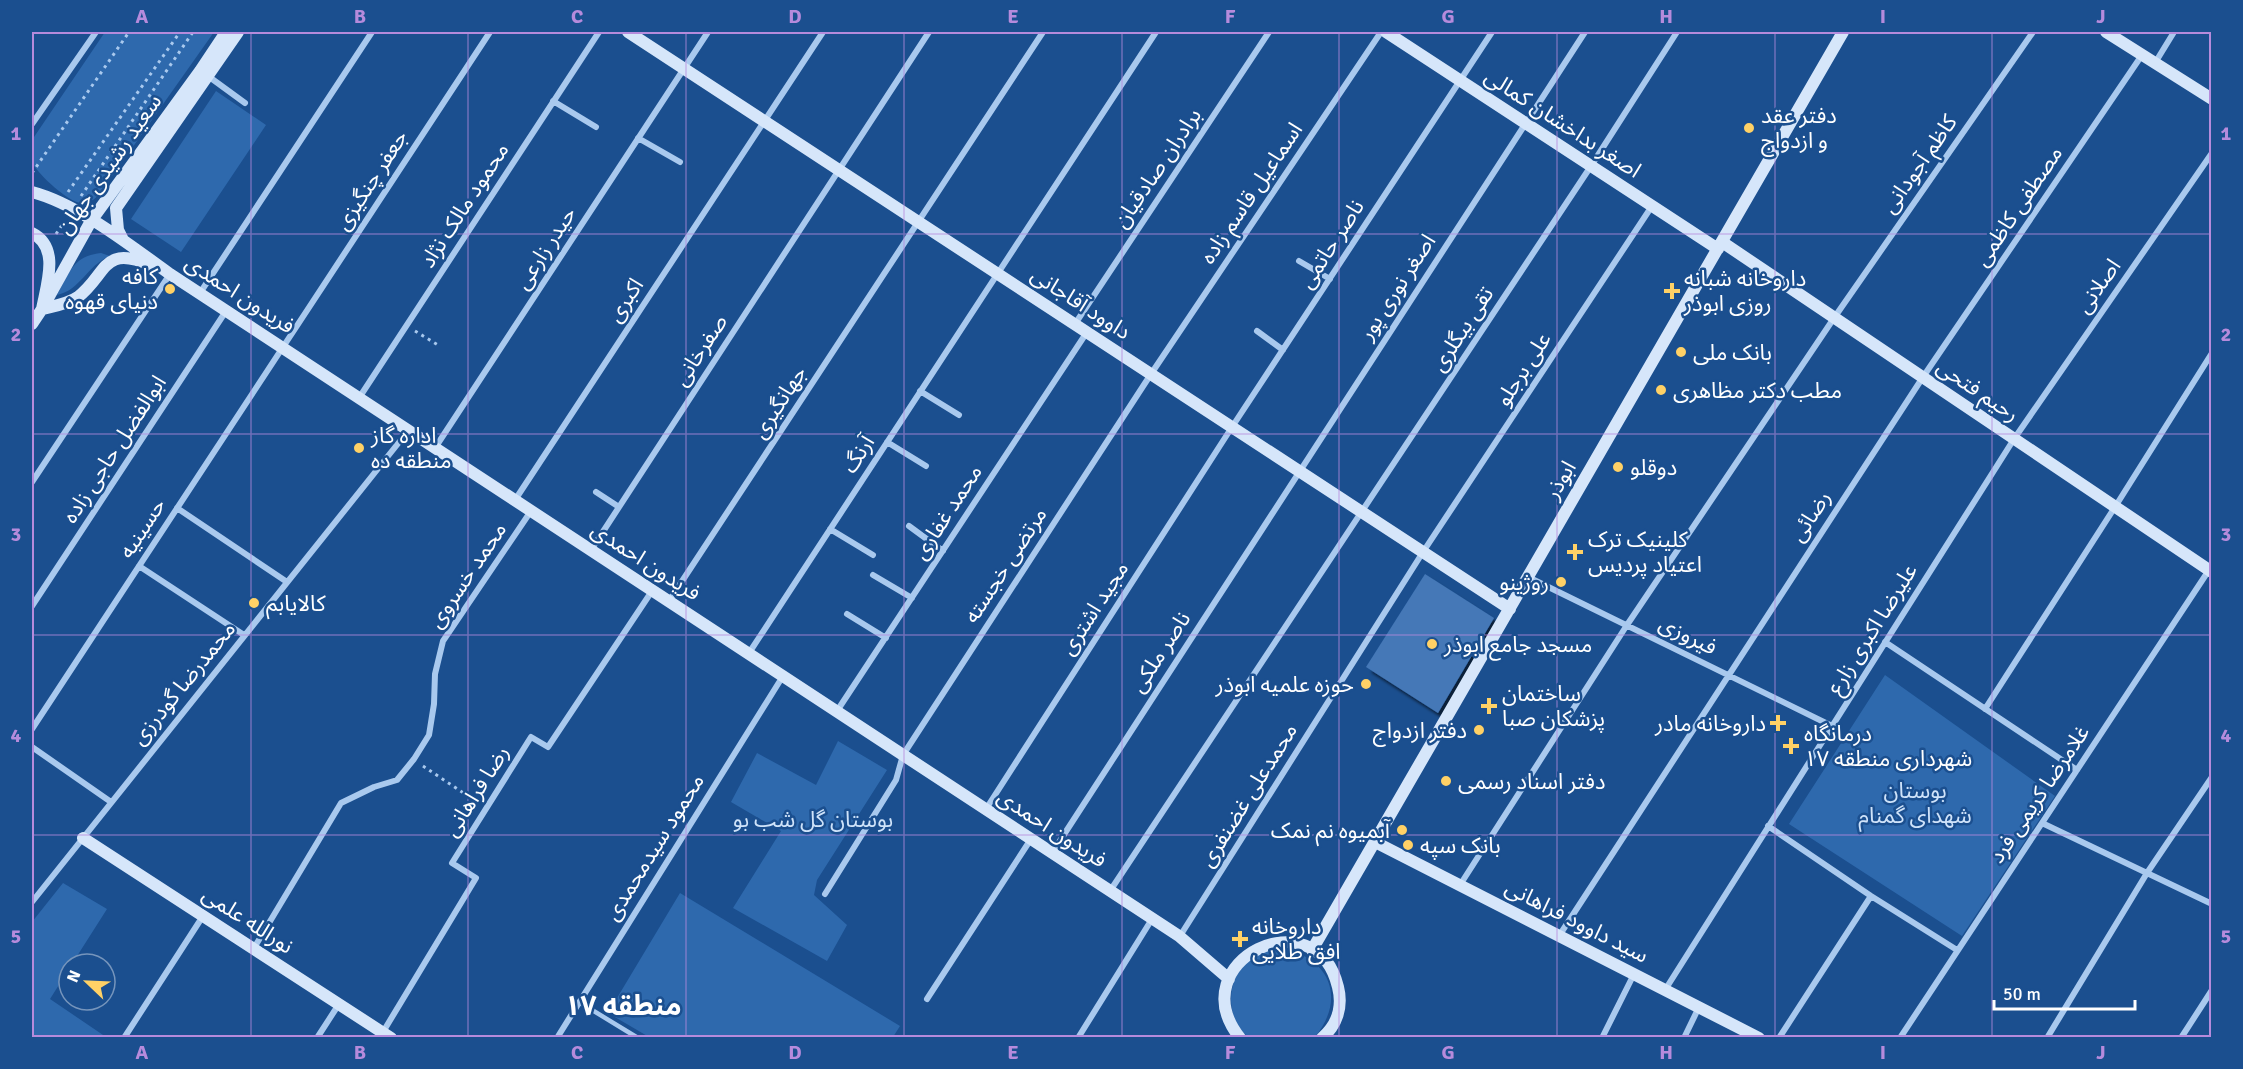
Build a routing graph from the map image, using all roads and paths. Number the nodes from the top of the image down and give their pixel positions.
1 (96, 32) edge
2 (129, 32) edge
3 (180, 32) edge
4 (193, 32) edge
5 (226, 32) edge
6 (238, 32) edge
7 (372, 32) edge
8 (490, 32) edge
9 (599, 32) edge
10 (628, 32) edge
11 (708, 32) edge
12 (823, 32) edge
13 (929, 32) edge
14 (1043, 32) edge
15 (1156, 32) edge
16 (1269, 32) edge
17 (1381, 32) edge
18 (1386, 32) edge
19 (1492, 32) edge
20 (1585, 32) edge
21 (1677, 32) edge
22 (1843, 32) edge
23 (2033, 32) edge
24 (2106, 32) edge
25 (2174, 32) edge
26 (2143, 55) junction
27 (2156, 63) junction
28 (684, 68) junction
29 (204, 74) junction
30 (1460, 80) junction
31 (2211, 99) edge
32 (553, 100) junction
33 (245, 103) dead end
34 (764, 121) junction
35 (1525, 123) junction
36 (32, 124) edge
37 (596, 127) dead end
38 (638, 138) junction
39 (2211, 153) edge
40 (680, 162) dead end
41 (1591, 166) junction
42 (839, 170) junction
43 (32, 173) edge
44 (32, 192) edge
45 (60, 203) junction
46 (1652, 206) junction
47 (72, 209) junction
48 (92, 221) junction
49 (919, 222) junction
50 (32, 233) edge
51 (124, 242) junction
52 (1720, 245) junction
53 (49, 251) junction
54 (1299, 261) dead end
55 (998, 273) junction
56 (170, 274) junction
57 (1330, 279) junction
58 (200, 293) junction
59 (42, 309) junction
60 (226, 310) junction
61 (1834, 318) junction
62 (32, 324) edge
63 (1075, 324) junction
64 (406, 325) junction
65 (1257, 331) dead end
66 (1087, 332) junction
67 (438, 345) dead end
68 (283, 348) junction
69 (1283, 350) junction
70 (2211, 353) edge
71 (1151, 374) junction
72 (1923, 377) junction
73 (920, 391) junction
74 (359, 398) junction
75 (959, 415) dead end
76 (1232, 427) junction
77 (408, 430) junction
78 (2014, 439) junction
79 (887, 442) junction
80 (435, 448) junction
81 (926, 466) dead end
82 (1299, 470) junction
83 (32, 483) edge
84 (596, 492) dead end
85 (515, 500) junction
86 (619, 507) junction
87 (2115, 507) junction
88 (177, 508) junction
89 (531, 511) junction
90 (1362, 512) junction
91 (909, 526) dead end
92 (830, 530) junction
93 (591, 550) junction
94 (943, 551) junction
95 (1424, 552) junction
96 (873, 555) dead end
97 (139, 566) junction
98 (2211, 570) edge
99 (873, 575) dead end
100 (1528, 577) junction
101 (287, 582) junction
102 (652, 591) junction
103 (912, 598) junction
104 (669, 602) junction
105 (32, 606) edge
106 (1510, 609) junction
107 (847, 614) dead end
108 (1627, 625) junction
109 (244, 635) junction
110 (886, 638) junction
111 (1885, 642) junction
112 (748, 653) junction
113 (1728, 675) junction
114 (783, 676) junction
115 (1985, 709) junction
116 (837, 712) junction
117 (1832, 726) junction
118 (32, 729) edge
119 (32, 747) edge
120 (903, 755) junction
121 (414, 759) junction
122 (2077, 770) junction
123 (2211, 777) edge
124 (111, 802) junction
125 (486, 809) junction
126 (986, 809) junction
127 (2042, 823) junction
128 (1768, 826) junction
129 (83, 838) junction
130 (1030, 839) junction
131 (1375, 842) junction
132 (1052, 853) junction
133 (2147, 873) junction
134 (1459, 885) junction
135 (1110, 891) junction
136 (825, 894) dead end
137 (1871, 896) junction
138 (32, 902) edge
139 (2211, 904) edge
140 (204, 916) junction
141 (1152, 919) junction
142 (1179, 936) junction
143 (1559, 936) junction
144 (254, 948) junction
145 (1312, 950) junction
146 (1957, 951) junction
147 (1634, 974) junction
148 (1228, 979) junction
149 (1665, 990) junction
150 (2211, 990) edge
151 (927, 999) dead end
152 (579, 1002) junction
153 (339, 1004) junction
154 (1699, 1007) junction
155 (1327, 1033) edge
156 (387, 1035) edge
157 (124, 1038) edge
158 (317, 1038) edge
159 (557, 1038) edge
160 (638, 1038) edge
161 (1078, 1038) edge
162 (1240, 1038) edge
163 (1343, 1038) edge
164 (1602, 1038) edge
165 (1684, 1038) edge
166 (1759, 1038) edge
167 (1779, 1038) edge
168 (1900, 1038) edge
169 (2047, 1038) edge
170 (2181, 1038) edge

1 - 36 street
2 - 43 path
3 - 45 path
4 - 47 path
5 - 29 street, سعید رشیدی جهان
6 - 29 street, سعید رشیدی جهان
7 - 58 street
8 - 68 street, جعفر چنگیزی
9 - 32 street, محمود مالک نژاد
10 - 28 street, داوود آقاجانی
11 - 28 street, حیدر زارعی
12 - 34 street, اکبری
13 - 42 street, صفرخانی
14 - 49 street, جهانگیری
15 - 55 street, آرنگ
16 - 63 street, برادران صادقیان
17 - 71 street, اسماعیل قاسم زاده
18 - 30 street, اصغر بداخشان کمالی
19 - 30 street, ناصر حاتمی
20 - 35 street, اصغر نوری پور
21 - 41 street, تقی بیگلری
22 - 52 street, ابوذر
23 - 61 street, کاظم آجودانی
24 - 26 street
25 - 27 street
26 - 27 street
26 - 72 street, مصطفی کاظمی
27 - 31 street
28 - 34 street, داوود آقاجانی
28 - 38 street, حیدر زارعی
29 - 33 street
29 - 48 street, سعید رشیدی جهان
29 - 51 street, سعید رشیدی جهان
30 - 35 street, اصغر بداخشان کمالی
30 - 57 street, ناصر حاتمی
32 - 37 street
32 - 64 street, محمود مالک نژاد
34 - 42 street, داوود آقاجانی
34 - 85 street, اکبری
35 - 41 street, اصغر بداخشان کمالی
35 - 82 street, اصغر نوری پور
38 - 40 street
38 - 80 street, حیدر زارعی
39 - 78 street, اصلانی
41 - 46 street, اصغر بداخشان کمالی
41 - 90 street, تقی بیگلری
42 - 49 street, داوود آقاجانی
42 - 86 street, صفرخانی
44 - 45 street, فریدون احمدی
45 - 47 street, فریدون احمدی
46 - 52 street, اصغر بداخشان کمالی
46 - 95 street, علی برجلو
47 - 48 street, فریدون احمدی
47 - 53 path
48 - 51 street, فریدون احمدی
48 - 59 street, سعید رشیدی جهان
49 - 55 street, داوود آقاجانی
49 - 104 street, جهانگیری
50 - 53 street
51 - 56 street, فریدون احمدی
52 - 61 street, رحیم فتحی
52 - 100 street, ابوذر
53 - 59 street
54 - 57 street
55 - 63 street, داوود آقاجانی
55 - 73 street, آرنگ
56 - 58 street, فریدون احمدی
56 - 59 street
56 - 83 street
57 - 69 street, ناصر حاتمی
58 - 60 street, فریدون احمدی
59 - 62 street, سعید رشیدی جهان
60 - 68 street, فریدون احمدی
60 - 105 street, ابوالفضل حاجی زاده
61 - 72 street, رحیم فتحی
61 - 108 street, کاظم آجودانی
63 - 66 street, داوود آقاجانی
64 - 67 path
64 - 74 street, محمود مالک نژاد
65 - 69 street
66 - 71 street, داوود آقاجانی
66 - 94 street, محمد غفاری
68 - 74 street, فریدون احمدی
68 - 88 street, حسینیه
69 - 76 street, ناصر حاتمی
70 - 87 street
71 - 76 street, داوود آقاجانی
71 - 120 street, مرتضی خجسته
72 - 78 street, رحیم فتحی
72 - 113 street, رضائی
73 - 75 street
73 - 79 street, آرنگ
74 - 77 street, فریدون احمدی
76 - 82 street, داوود آقاجانی
76 - 126 street, مجید اشتری
77 - 80 street, فریدون احمدی
77 - 101 street, محمدرضا گودرزی
78 - 87 street, رحیم فتحی
78 - 111 street, علیرضا اکبری زارع
79 - 81 street
79 - 92 street, آرنگ
80 - 85 street, فریدون احمدی
82 - 90 street, داوود آقاجانی
82 - 132 street, ناصر ملکی
84 - 86 street
85 - 89 street, فریدون احمدی
86 - 93 street, صفرخانی
87 - 98 street, رحیم فتحی
87 - 115 street
88 - 97 street, حسینیه
88 - 101 street
89 - 93 street, فریدون احمدی
89 - 121 street, محمد خسروی
90 - 95 street, داوود آقاجانی
90 - 135 street, تقی بیگلری
91 - 94 street
92 - 96 street
92 - 112 street, آرنگ
93 - 102 street, فریدون احمدی
94 - 103 street, محمد غفاری
95 - 106 street, داوود آقاجانی
95 - 142 street, محمدعلی غضنفری
97 - 109 street
97 - 118 street, حسینیه
98 - 122 street, غلامرضا کریمی فرد
99 - 103 street
100 - 106 street, ابوذر
100 - 108 street, فیروزی
101 - 109 street, محمدرضا گودرزی
102 - 104 street, فریدون احمدی
102 - 125 street, رضا فراهانی
103 - 110 street, محمد غفاری
104 - 112 street, فریدون احمدی
106 - 131 street, ابوذر
107 - 110 street
108 - 113 street, فیروزی
108 - 134 street, کاظم آجودانی
109 - 124 street, محمدرضا گودرزی
110 - 116 street, محمد غفاری
111 - 115 street
111 - 117 street, علیرضا اکبری زارع
112 - 114 street, فریدون احمدی
113 - 117 street, فیروزی
113 - 143 street, رضائی
114 - 116 street, فریدون احمدی
114 - 152 street, محمود سیدمحمدی
115 - 122 street
116 - 120 street, فریدون احمدی
117 - 128 street, علیرضا اکبری زارع
119 - 124 street
120 - 126 street, فریدون احمدی
120 - 136 street, مرتضی خجسته
121 - 125 path
121 - 144 street, محمد خسروی
122 - 127 street, غلامرضا کریمی فرد
123 - 133 street
124 - 129 street, محمدرضا گودرزی
125 - 156 street, رضا فراهانی
126 - 130 street, فریدون احمدی
127 - 133 street
127 - 146 street, غلامرضا کریمی فرد
128 - 137 street
128 - 149 street, علیرضا اکبری زارع
129 - 138 street, محمدرضا گودرزی
129 - 140 street, نورالله علمی
130 - 132 street, فریدون احمدی
130 - 151 street
131 - 134 street, سید داوود فراهانی
131 - 145 street, ابوذر
132 - 135 street, فریدون احمدی
133 - 139 street
133 - 169 street
134 - 143 street, سید داوود فراهانی
135 - 141 street, فریدون احمدی
137 - 146 street
137 - 167 street
140 - 144 street, نورالله علمی
140 - 157 street
141 - 142 street, فریدون احمدی
141 - 161 street
142 - 148 street, فریدون احمدی
143 - 147 street, سید داوود فراهانی
144 - 153 street, نورالله علمی
145 - 148 street
145 - 155 street
146 - 168 street, غلامرضا کریمی فرد
147 - 149 street, سید داوود فراهانی
147 - 164 street
148 - 162 street
149 - 154 street, سید داوود فراهانی
150 - 170 street
152 - 159 street, محمود سیدمحمدی
152 - 160 lane
153 - 156 street, نورالله علمی
153 - 158 street
154 - 165 street
154 - 166 street, سید داوود فراهانی
155 - 163 street

